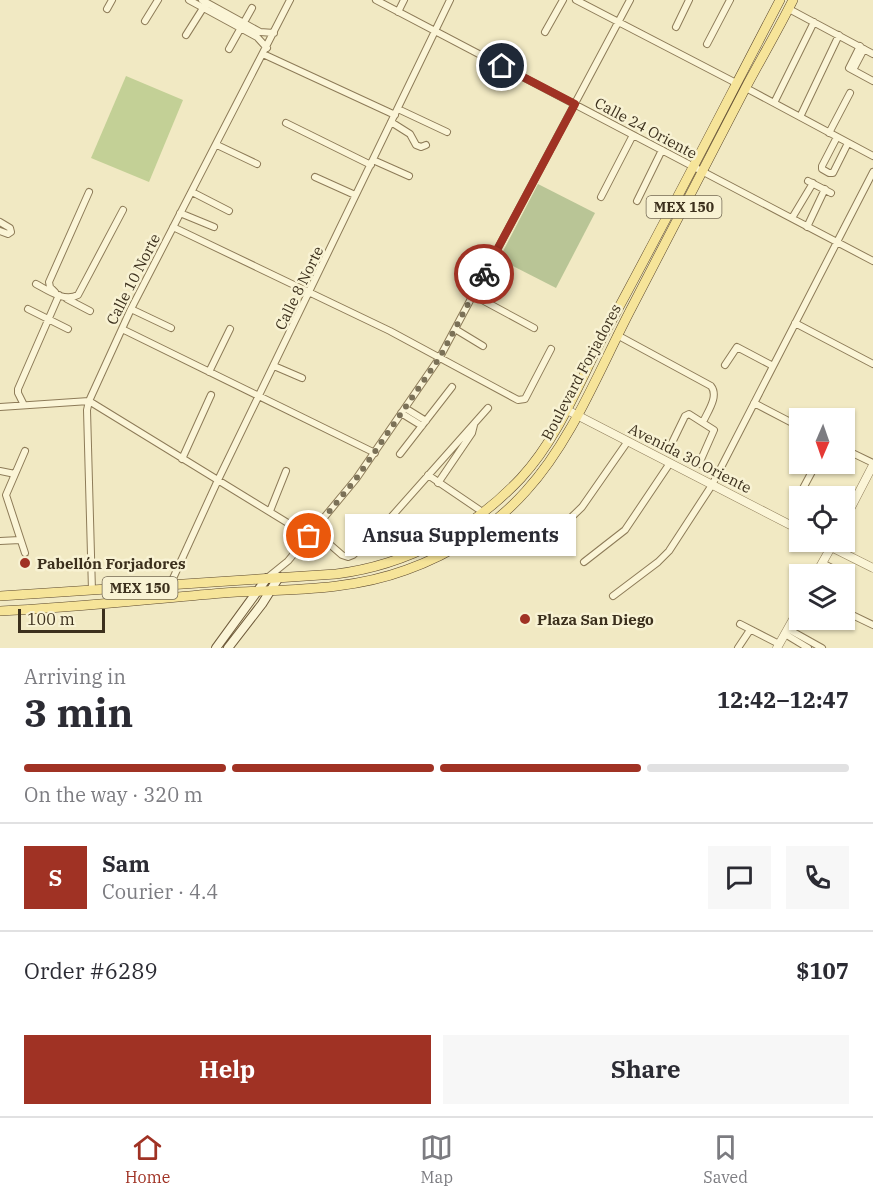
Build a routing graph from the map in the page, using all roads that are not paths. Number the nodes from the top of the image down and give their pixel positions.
1 (112, 0) edge
2 (158, 0) edge
3 (189, 0) edge
4 (291, 0) edge
5 (376, 0) edge
6 (404, 0) edge
7 (450, 0) edge
8 (563, 0) edge
9 (576, 0) edge
10 (630, 0) edge
11 (690, 0) edge
12 (730, 0) edge
13 (776, 1) edge
14 (205, 2) edge
15 (791, 4) edge
16 (252, 8) dead end
17 (106, 9) dead end
18 (398, 12) junction
19 (145, 21) dead end
20 (618, 22) junction
21 (814, 22) junction
22 (242, 26) junction
23 (676, 27) dead end
24 (435, 31) junction
25 (545, 32) dead end
26 (274, 33) junction
27 (186, 35) dead end
28 (839, 36) junction
29 (707, 44) dead end
30 (862, 47) junction
31 (229, 49) dead end
32 (265, 51) junction
33 (873, 54) edge
34 (873, 81) edge
35 (736, 83) junction
36 (746, 88) junction
37 (850, 93) dead end
38 (774, 103) junction
39 (575, 104) junction
40 (396, 112) junction
41 (800, 117) junction
42 (391, 122) junction
43 (286, 123) dead end
44 (447, 132) dead end
45 (829, 133) junction
46 (633, 135) junction
47 (837, 137) junction
48 (848, 143) junction
49 (217, 145) junction
50 (426, 145) dead end
51 (662, 150) junction
52 (873, 156) edge
53 (372, 163) junction
54 (257, 164) dead end
55 (699, 169) junction
56 (873, 172) edge
57 (409, 176) dead end
58 (315, 177) dead end
59 (88, 192) dead end
60 (192, 192) junction
61 (356, 195) junction
62 (601, 197) dead end
63 (637, 201) dead end
64 (123, 210) dead end
65 (229, 211) dead end
66 (180, 213) junction
67 (792, 218) junction
68 (0, 222) edge
69 (173, 227) junction
70 (807, 227) junction
71 (214, 228) dead end
72 (0, 231) edge
73 (837, 242) junction
74 (873, 261) edge
75 (36, 284) dead end
76 (310, 293) junction
77 (61, 296) junction
78 (473, 296) junction
79 (28, 309) dead end
80 (131, 309) junction
81 (90, 311) dead end
82 (48, 320) junction
83 (795, 324) junction
84 (171, 328) dead end
85 (534, 328) dead end
86 (68, 329) dead end
87 (122, 329) junction
88 (230, 329) dead end
89 (455, 329) junction
90 (618, 335) junction
91 (483, 346) dead end
92 (551, 349) dead end
93 (440, 357) junction
94 (873, 364) edge
95 (274, 366) junction
96 (725, 366) dead end
97 (773, 366) junction
98 (209, 372) junction
99 (302, 378) dead end
100 (452, 387) dead end
101 (211, 395) dead end
102 (259, 396) junction
103 (89, 401) junction
104 (754, 403) junction
105 (24, 405) junction
106 (0, 407) edge
107 (488, 408) dead end
108 (403, 410) junction
109 (567, 410) junction
110 (577, 415) junction
111 (789, 421) edge
112 (703, 422) junction
113 (424, 423) junction
114 (475, 424) junction
115 (628, 441) junction
116 (454, 444) junction
117 (669, 449) dead end
118 (460, 450) junction
119 (25, 451) dead end
120 (375, 453) junction
121 (400, 454) dead end
122 (855, 455) edge
123 (182, 459) junction
124 (670, 463) junction
125 (699, 464) dead end
126 (873, 464) edge
127 (0, 471) edge
128 (286, 471) dead end
129 (15, 474) junction
130 (428, 475) junction
131 (218, 480) junction
132 (438, 483) junction
133 (712, 485) junction
134 (855, 499) edge
135 (270, 511) junction
136 (484, 513) junction
137 (789, 524) edge
138 (557, 531) dead end
139 (309, 536) junction
140 (21, 540) junction
141 (0, 541) edge
142 (327, 542) dead end
143 (828, 552) edge
144 (846, 552) edge
145 (25, 553) dead end
146 (288, 561) junction
147 (584, 562) dead end
148 (822, 563) edge
149 (873, 568) edge
150 (279, 577) junction
151 (267, 578) junction
152 (169, 586) junction
153 (92, 591) junction
154 (270, 591) junction
155 (258, 592) junction
156 (24, 595) junction
157 (0, 596) edge
158 (613, 596) dead end
159 (4, 611) edge
160 (855, 617) edge
161 (740, 624) dead end
162 (873, 626) edge
163 (789, 627) edge
164 (750, 630) junction
165 (786, 632) junction
166 (778, 646) edge
167 (216, 648) edge
168 (228, 648) edge
169 (738, 648) edge
170 (808, 648) edge
171 (822, 648) edge

1 - 17 street
2 - 19 street
3 - 14 street
4 - 26 street, Calle 10 Norte
5 - 18 street, Calle 24 Oriente
6 - 18 street
7 - 24 street, Calle 8 Norte
8 - 25 street
9 - 20 street
10 - 20 street
11 - 23 street
12 - 29 street
13 - 35 main road, Boulevard Forjadores / MEX 150
14 - 22 street
14 - 27 street
15 - 21 street
15 - 36 main road, Boulevard Forjadores / MEX 150
16 - 22 street
18 - 24 street, Calle 24 Oriente
20 - 35 street
20 - 39 street
21 - 28 street
21 - 38 street
22 - 26 street
22 - 31 street
22 - 32 street
24 - 39 street, Calle 24 Oriente
24 - 40 street, Calle 8 Norte
26 - 32 street, Calle 10 Norte
28 - 30 street
28 - 41 street
30 - 33 street
30 - 34 street
32 - 40 street
32 - 49 street, Calle 10 Norte
35 - 55 main road, Boulevard Forjadores / MEX 150
36 - 38 street
36 - 55 main road, Boulevard Forjadores / MEX 150
37 - 45 street
38 - 41 street
39 - 46 street, Calle 24 Oriente
39 - 78 street
40 - 42 street, Calle 8 Norte
40 - 44 street
41 - 45 street
42 - 50 street
42 - 53 street, Calle 8 Norte
43 - 53 street
45 - 47 street
46 - 51 street, Calle 24 Oriente
46 - 62 street
47 - 48 street
47 - 48 street
48 - 52 street
49 - 54 street
49 - 60 street, Calle 10 Norte
51 - 55 street, Calle 24 Oriente
51 - 63 street
53 - 57 street
53 - 61 street, Calle 8 Norte
55 - 67 street, Calle 24 Oriente
55 - 90 main road, Boulevard Forjadores / MEX 150
55 - 109 main road, Boulevard Forjadores / MEX 150
56 - 73 street
58 - 61 street
59 - 77 street
60 - 65 street
60 - 66 street, Calle 10 Norte
61 - 76 street, Calle 8 Norte
64 - 77 street
66 - 69 street, Calle 10 Norte
66 - 71 street
67 - 70 street, Calle 24 Oriente
67 - 70 street
68 - 72 street
69 - 76 street
69 - 80 street, Calle 10 Norte
70 - 73 street, Calle 24 Oriente
73 - 74 street, Calle 24 Oriente
73 - 83 street
75 - 77 street
76 - 93 street
76 - 95 street, Calle 8 Norte
77 - 81 street
77 - 82 street
78 - 85 street
78 - 89 street
79 - 82 street
80 - 84 street
80 - 87 street, Calle 10 Norte
82 - 86 street
82 - 105 street
83 - 94 street
83 - 97 street
87 - 98 street
87 - 103 street, Calle 10 Norte
88 - 98 street
89 - 91 street
89 - 93 street
90 - 110 main road, Boulevard Forjadores / MEX 150
90 - 112 street
92 - 93 street
93 - 108 street
95 - 99 street
95 - 102 street, Calle 8 Norte
96 - 97 street
97 - 104 street
98 - 102 street
100 - 113 street
101 - 123 street
102 - 120 street
102 - 131 street, Calle 8 Norte
103 - 105 street
103 - 123 street
103 - 153 street, Calle 10 Norte
104 - 111 street
104 - 133 street
105 - 106 street
107 - 114 street
108 - 113 street
108 - 120 street
109 - 110 street, Avenida 30 Oriente
109 - 136 main road, Boulevard Forjadores / MEX 150
110 - 115 street, Avenida 30 Oriente
110 - 154 main road, Boulevard Forjadores / MEX 150
112 - 117 street
112 - 125 street
113 - 121 street
114 - 116 street
114 - 118 street
115 - 124 street, Avenida 30 Oriente
115 - 138 street
116 - 118 street
116 - 130 street
118 - 132 street
119 - 129 street
120 - 139 street
122 - 126 street
123 - 131 street
124 - 133 street, Avenida 30 Oriente
124 - 147 street
126 - 134 street
127 - 129 street
128 - 135 street
129 - 140 street
130 - 132 street
130 - 142 street
131 - 135 street
131 - 152 street, Calle 8 Norte
132 - 136 street
133 - 137 street, Avenida 30 Oriente
133 - 158 street
135 - 139 street
136 - 150 main road, Boulevard Forjadores / MEX 150
139 - 146 street
140 - 141 street
140 - 145 street
143 - 148 street
144 - 149 street
146 - 150 street
146 - 151 street
150 - 151 main road, MEX 150
150 - 154 main road
151 - 152 main road, MEX 150
151 - 155 main road
152 - 153 main road, MEX 150
153 - 156 main road, MEX 150
154 - 155 main road, Boulevard Forjadores / MEX 150
154 - 168 main road
155 - 159 main road, MEX 150
155 - 167 main road
156 - 157 main road, MEX 150
156 - 159 main road
160 - 162 street
161 - 164 street
163 - 165 street
164 - 166 street
164 - 169 street
165 - 166 street
165 - 170 street
165 - 171 street

